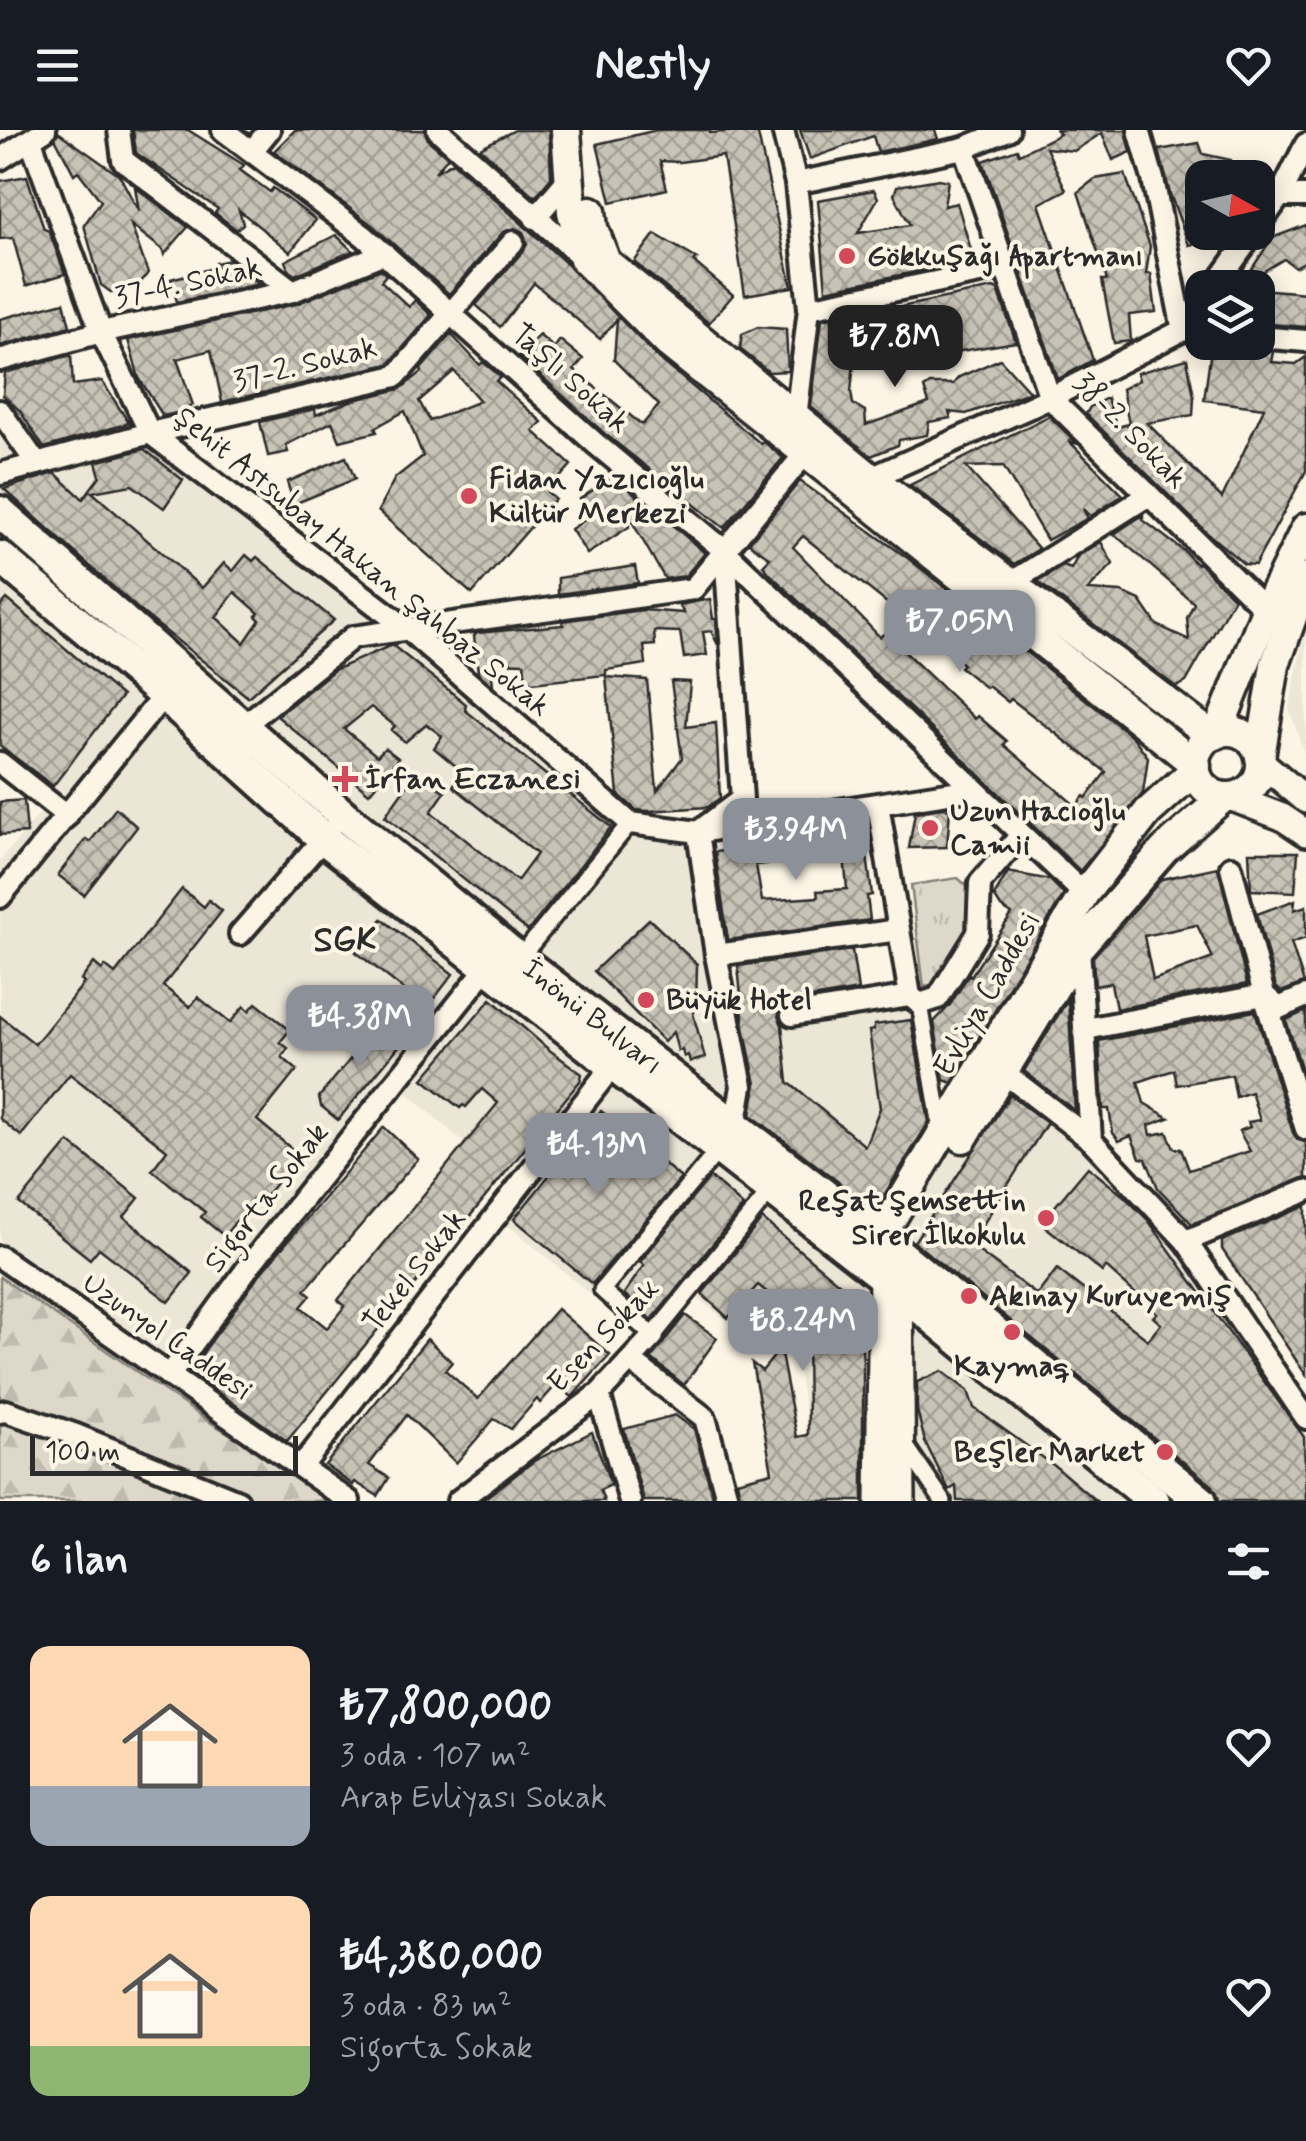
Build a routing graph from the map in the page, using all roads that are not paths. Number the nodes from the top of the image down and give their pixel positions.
1 (119, 130) edge
2 (223, 130) edge
3 (269, 130) edge
4 (438, 130) edge
5 (566, 130) edge
6 (585, 130) edge
7 (782, 130) edge
8 (1139, 130) edge
9 (996, 132) edge
10 (38, 135) edge
11 (1306, 144) edge
12 (964, 148) junction
13 (252, 151) junction
14 (0, 159) edge
15 (568, 178) junction
16 (796, 183) junction
17 (1280, 196) junction
18 (1306, 196) edge
19 (1275, 203) edge
20 (534, 218) junction
21 (513, 242) dead end
22 (384, 253) junction
23 (584, 260) junction
24 (1004, 268) junction
25 (293, 291) junction
26 (1185, 301) edge
27 (810, 308) junction
28 (450, 312) junction
29 (101, 332) junction
30 (1185, 335) edge
31 (1275, 338) edge
32 (1306, 341) edge
33 (0, 360) edge
34 (1050, 398) junction
35 (0, 411) edge
36 (796, 418) junction
37 (150, 433) junction
38 (804, 455) junction
39 (37, 464) junction
40 (0, 474) edge
41 (871, 478) junction
42 (1149, 495) junction
43 (0, 512) edge
44 (1306, 528) edge
45 (725, 551) junction
46 (0, 558) edge
47 (1306, 578) edge
48 (1008, 584) junction
49 (1266, 610) junction
50 (406, 628) junction
51 (164, 695) junction
52 (242, 726) junction
53 (1215, 735) junction
54 (1260, 759) junction
55 (0, 763) edge
56 (1196, 768) junction
57 (973, 790) junction
58 (1227, 797) junction
59 (1306, 800) edge
60 (878, 804) junction
61 (344, 815) junction
62 (67, 816) junction
63 (630, 824) junction
64 (698, 832) junction
65 (1306, 832) edge
66 (1021, 835) junction
67 (323, 838) junction
68 (1231, 867) dead end
69 (1084, 894) junction
70 (0, 897) edge
71 (899, 930) junction
72 (240, 934) dead end
73 (1079, 947) junction
74 (716, 955) junction
75 (504, 962) junction
76 (1264, 994) junction
77 (1306, 996) edge
78 (915, 1000) junction
79 (792, 1015) dead end
80 (1086, 1029) junction
81 (613, 1064) junction
82 (1003, 1072) junction
83 (1306, 1129) edge
84 (942, 1136) junction
85 (727, 1138) junction
86 (1091, 1140) junction
87 (772, 1190) junction
88 (1306, 1191) edge
89 (1186, 1241) junction
90 (0, 1257) edge
91 (889, 1265) junction
92 (653, 1336) junction
93 (631, 1361) junction
94 (169, 1376) junction
95 (599, 1394) junction
96 (0, 1412) edge
97 (1306, 1418) edge
98 (903, 1441) junction
99 (302, 1466) junction
100 (238, 1501) edge
101 (349, 1501) edge
102 (458, 1501) edge
103 (630, 1501) edge
104 (728, 1501) edge
105 (880, 1501) edge
106 (902, 1501) edge
107 (943, 1501) edge
108 (1154, 1501) edge
109 (1201, 1501) edge

1 - 25 street
2 - 13 street, Taşlı Sokak
3 - 13 street
4 - 20 street
5 - 15 main road
6 - 36 main road
7 - 16 street
8 - 26 street
9 - 12 street
10 - 14 street
10 - 29 street, Şehit Astsubay Hakan Şahbaz Sokak
11 - 17 street
12 - 16 street
12 - 24 street, 38-2. Sokak
13 - 22 street, Taşlı Sokak
15 - 20 street
15 - 23 main road
16 - 27 street
17 - 18 street
17 - 19 street
20 - 23 street
21 - 28 street, 37-2. Sokak
22 - 25 street, 37-4. Sokak
22 - 28 street, Taşlı Sokak
23 - 38 main road
24 - 27 street
24 - 34 street, 38-2. Sokak
25 - 29 street, 37-4. Sokak
27 - 36 street
28 - 37 street, 37-2. Sokak
28 - 45 street, Taşlı Sokak
29 - 33 street, 37-4. Sokak
29 - 37 street, Şehit Astsubay Hakan Şahbaz Sokak
30 - 34 street
31 - 32 street
34 - 41 street
34 - 42 street, 38-2. Sokak
35 - 39 street
36 - 41 main road
37 - 39 street, 37-2. Sokak
37 - 50 street, Şehit Astsubay Hakan Şahbaz Sokak
38 - 45 street
38 - 56 main road
39 - 40 street, 37-2. Sokak
41 - 48 main road
42 - 48 street
42 - 49 street, 38-2. Sokak
43 - 52 main road, İnönü Bulvarı
44 - 49 main road
45 - 50 street
45 - 57 street, Taşlı Sokak
45 - 64 street
46 - 51 main road, İnönü Bulvarı
47 - 54 main road
48 - 53 main road
49 - 53 main road
50 - 52 street
50 - 63 street, Şehit Astsubay Hakan Şahbaz Sokak
51 - 62 street
51 - 67 main road, İnönü Bulvarı
52 - 61 main road, İnönü Bulvarı
53 - 54 main road
53 - 56 main road
54 - 58 main road
54 - 59 street
55 - 62 street
56 - 58 main road
56 - 69 main road, Evliya Caddesi
57 - 60 street
57 - 66 street, Taşlı Sokak
58 - 65 street
58 - 73 main road, Evliya Caddesi
60 - 64 street
60 - 71 street
61 - 67 street
61 - 75 main road, İnönü Bulvarı
62 - 70 street
63 - 64 street
63 - 75 street
64 - 74 street
66 - 69 street, Taşlı Sokak
66 - 78 street
67 - 72 street
67 - 75 main road, İnönü Bulvarı
68 - 76 street
69 - 84 main road, Evliya Caddesi
71 - 74 street
71 - 78 street
73 - 80 street
73 - 82 main road, Evliya Caddesi
74 - 85 street
75 - 81 main road, İnönü Bulvarı
75 - 85 main road, İnönü Bulvarı
75 - 94 street, Sigorta Sokak
76 - 77 street
76 - 80 street
76 - 83 street
78 - 79 street
78 - 84 street
80 - 86 street
81 - 85 main road, İnönü Bulvarı
81 - 99 street, Tekel Sokak
82 - 86 street
82 - 91 main road, Evliya Caddesi
84 - 91 main road, Evliya Caddesi
85 - 87 main road, İnönü Bulvarı
85 - 91 main road, İnönü Bulvarı
85 - 92 street
86 - 89 street
87 - 91 main road, İnönü Bulvarı
87 - 92 street, Esen Sokak
88 - 89 street
89 - 97 street
90 - 94 street, Uzunyol Caddesi
91 - 98 street
91 - 105 street
91 - 108 main road, İnönü Bulvarı
91 - 109 main road, İnönü Bulvarı
92 - 93 street, Esen Sokak
93 - 95 street, Esen Sokak
93 - 104 street
94 - 99 street, Uzunyol Caddesi
95 - 102 street, Esen Sokak
95 - 103 street
96 - 100 street
98 - 106 street
98 - 107 street
99 - 101 street, Uzunyol Caddesi

